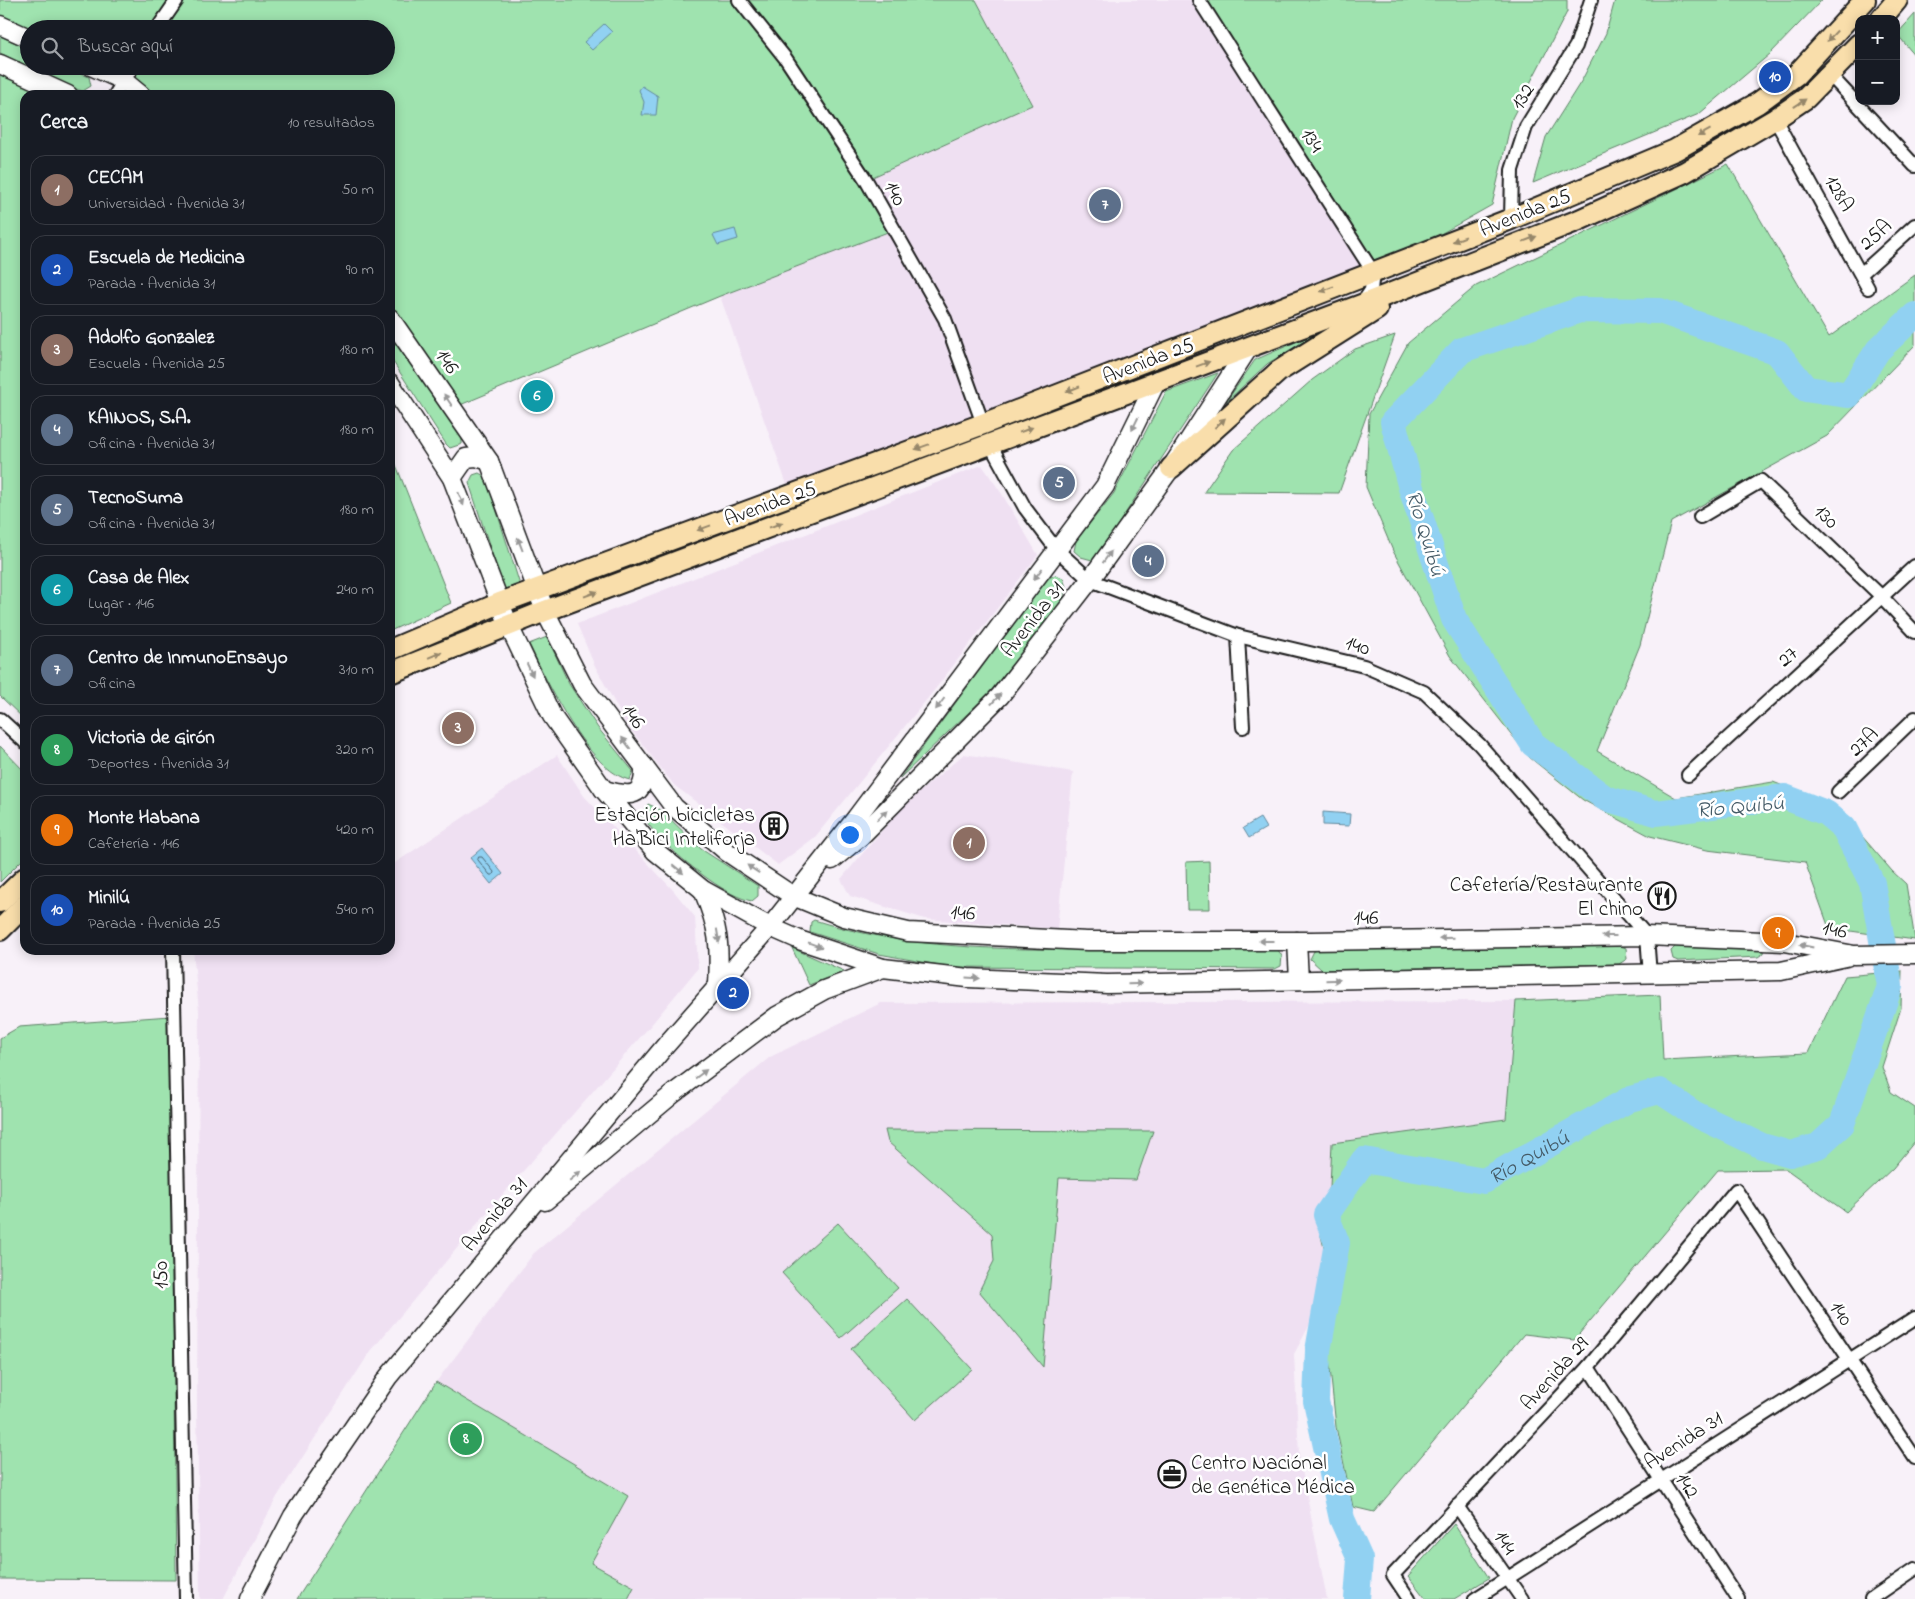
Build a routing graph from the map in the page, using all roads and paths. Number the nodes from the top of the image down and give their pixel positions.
1 (177, 0) edge
2 (739, 0) edge
3 (1199, 0) edge
4 (1591, 0) edge
5 (1865, 0) edge
6 (163, 20) edge
7 (0, 25) edge
8 (20, 34) edge
9 (1855, 48) edge
10 (0, 64) edge
11 (20, 73) edge
12 (24, 75) edge
13 (111, 75) edge
14 (1830, 75) junction
15 (124, 81) edge
16 (57, 90) edge
17 (135, 90) edge
18 (1775, 119) junction
19 (1915, 166) edge
20 (1511, 219) junction
21 (1915, 225) edge
22 (1468, 262) junction
23 (1373, 272) junction
24 (1862, 273) junction
25 (1868, 288) dead end
26 (1361, 305) junction
27 (395, 325) edge
28 (1184, 346) junction
29 (1249, 347) junction
30 (1157, 380) junction
31 (395, 391) edge
32 (983, 424) junction
33 (990, 444) junction
34 (489, 461) junction
35 (1171, 468) junction
36 (452, 478) junction
37 (1700, 517) dead end
38 (1056, 548) junction
39 (1915, 566) edge
40 (1090, 580) junction
41 (538, 590) junction
42 (1881, 596) junction
43 (500, 604) junction
44 (545, 611) junction
45 (509, 626) junction
46 (1915, 632) edge
47 (1238, 636) junction
48 (395, 648) edge
49 (395, 671) edge
50 (1915, 718) edge
51 (0, 719) edge
52 (1243, 727) dead end
53 (20, 737) edge
54 (644, 766) junction
55 (1688, 775) dead end
56 (604, 790) junction
57 (1838, 792) dead end
58 (806, 881) junction
59 (20, 883) edge
60 (702, 890) junction
61 (793, 896) junction
62 (0, 902) edge
63 (20, 910) edge
64 (770, 927) junction
65 (0, 930) edge
66 (1648, 936) junction
67 (1297, 941) junction
68 (1915, 954) edge
69 (173, 955) edge
70 (1854, 955) junction
71 (883, 968) junction
72 (1650, 974) junction
73 (1299, 980) junction
74 (718, 985) junction
75 (1736, 1190) joint
76 (510, 1230) junction
77 (1915, 1318) edge
78 (1849, 1360) junction
79 (1588, 1367) junction
80 (1915, 1458) edge
81 (1661, 1480) junction
82 (1458, 1506) junction
83 (1915, 1569) edge
84 (1507, 1578) junction
85 (186, 1599) edge
86 (250, 1599) edge
87 (1409, 1599) edge
88 (1475, 1599) edge
89 (1522, 1599) edge
90 (1738, 1599) edge
91 (1871, 1599) edge

1 - 6 street
2 - 32 street, 140
3 - 23 street, 134
4 - 20 street, 132
5 -> 20 main road, Avenida 25
7 - 8 main road
9 - 14 main road, Avenida 25
10 - 11 main road
12 - 16 main road
13 - 15 main road
18 -> 14 main road, Avenida 25
14 - 19 street
15 - 17 main road
22 -> 18 main road, Avenida 25
18 - 24 street, 128A
20 -> 23 main road, Avenida 25
21 - 24 street, 25A
22 - 26 main road, Avenida 25
35 -> 22 main road
23 - 26 street
23 -> 28 main road, Avenida 25
24 - 25 street, 128A
26 - 29 main road, Avenida 25
34 -> 27 main road, 146
28 - 30 main road
28 -> 32 main road, Avenida 25
30 -> 29 main road, Avenida 25
29 - 35 main road, Avenida 31
33 -> 30 main road, Avenida 25
30 -> 38 main road, Avenida 31
31 - 36 main road, 146
32 -> 41 main road, Avenida 25
33 - 38 street, 140
44 -> 33 main road, Avenida 25
34 - 36 main road
41 -> 34 main road, 146
40 -> 35 main road, Avenida 31
36 -> 43 main road, 146
37 - 42 street, 130
38 - 40 street, 140
38 -> 58 main road, Avenida 31
39 - 42 street, 27
40 - 47 street, 140
58 -> 40 main road, Avenida 31
41 - 43 main road, Avenida 25
41 - 44 main road, 146
42 - 46 street, 130
42 - 55 street, 27
43 - 45 main road, 146
43 - 48 main road, Avenida 25
44 - 45 main road, Avenida 25
54 -> 44 main road, 146
49 -> 45 main road, Avenida 25
45 -> 56 main road, 146
47 - 52 street
47 - 66 street, 140
50 - 57 street, 27A
51 - 53 street
54 - 56 main road
61 -> 54 main road, 146
56 -> 60 main road, 146
58 - 61 main road, Avenida 31
59 - 62 main road
60 - 64 main road, 146
60 -> 74 main road
61 - 64 main road, Avenida 31
67 -> 61 main road, 146
63 - 65 main road
64 -> 71 main road, 146
64 - 74 main road, Avenida 31
66 -> 67 main road, 146
70 -> 66 main road, 146
66 - 72 street
67 - 73 main road
68 - 70 main road, 146
69 - 85 street, 150
70 - 72 main road, 146
71 -> 73 main road, 146
76 -> 71 main road
73 -> 72 main road, 146
74 - 76 main road, Avenida 31
75 - 78 street, 140
75 - 79 street, Avenida 29
76 - 86 main road, Avenida 31
77 - 78 street, Avenida 31
78 - 80 street, 140
78 - 81 street, Avenida 31
79 - 81 street, 142
79 - 82 street, Avenida 29
81 - 84 street, Avenida 31
81 - 90 street, 142
82 - 84 street, 144
82 - 87 street, Avenida 29
83 - 91 street
84 - 88 street, Avenida 31
84 - 89 street, 144

